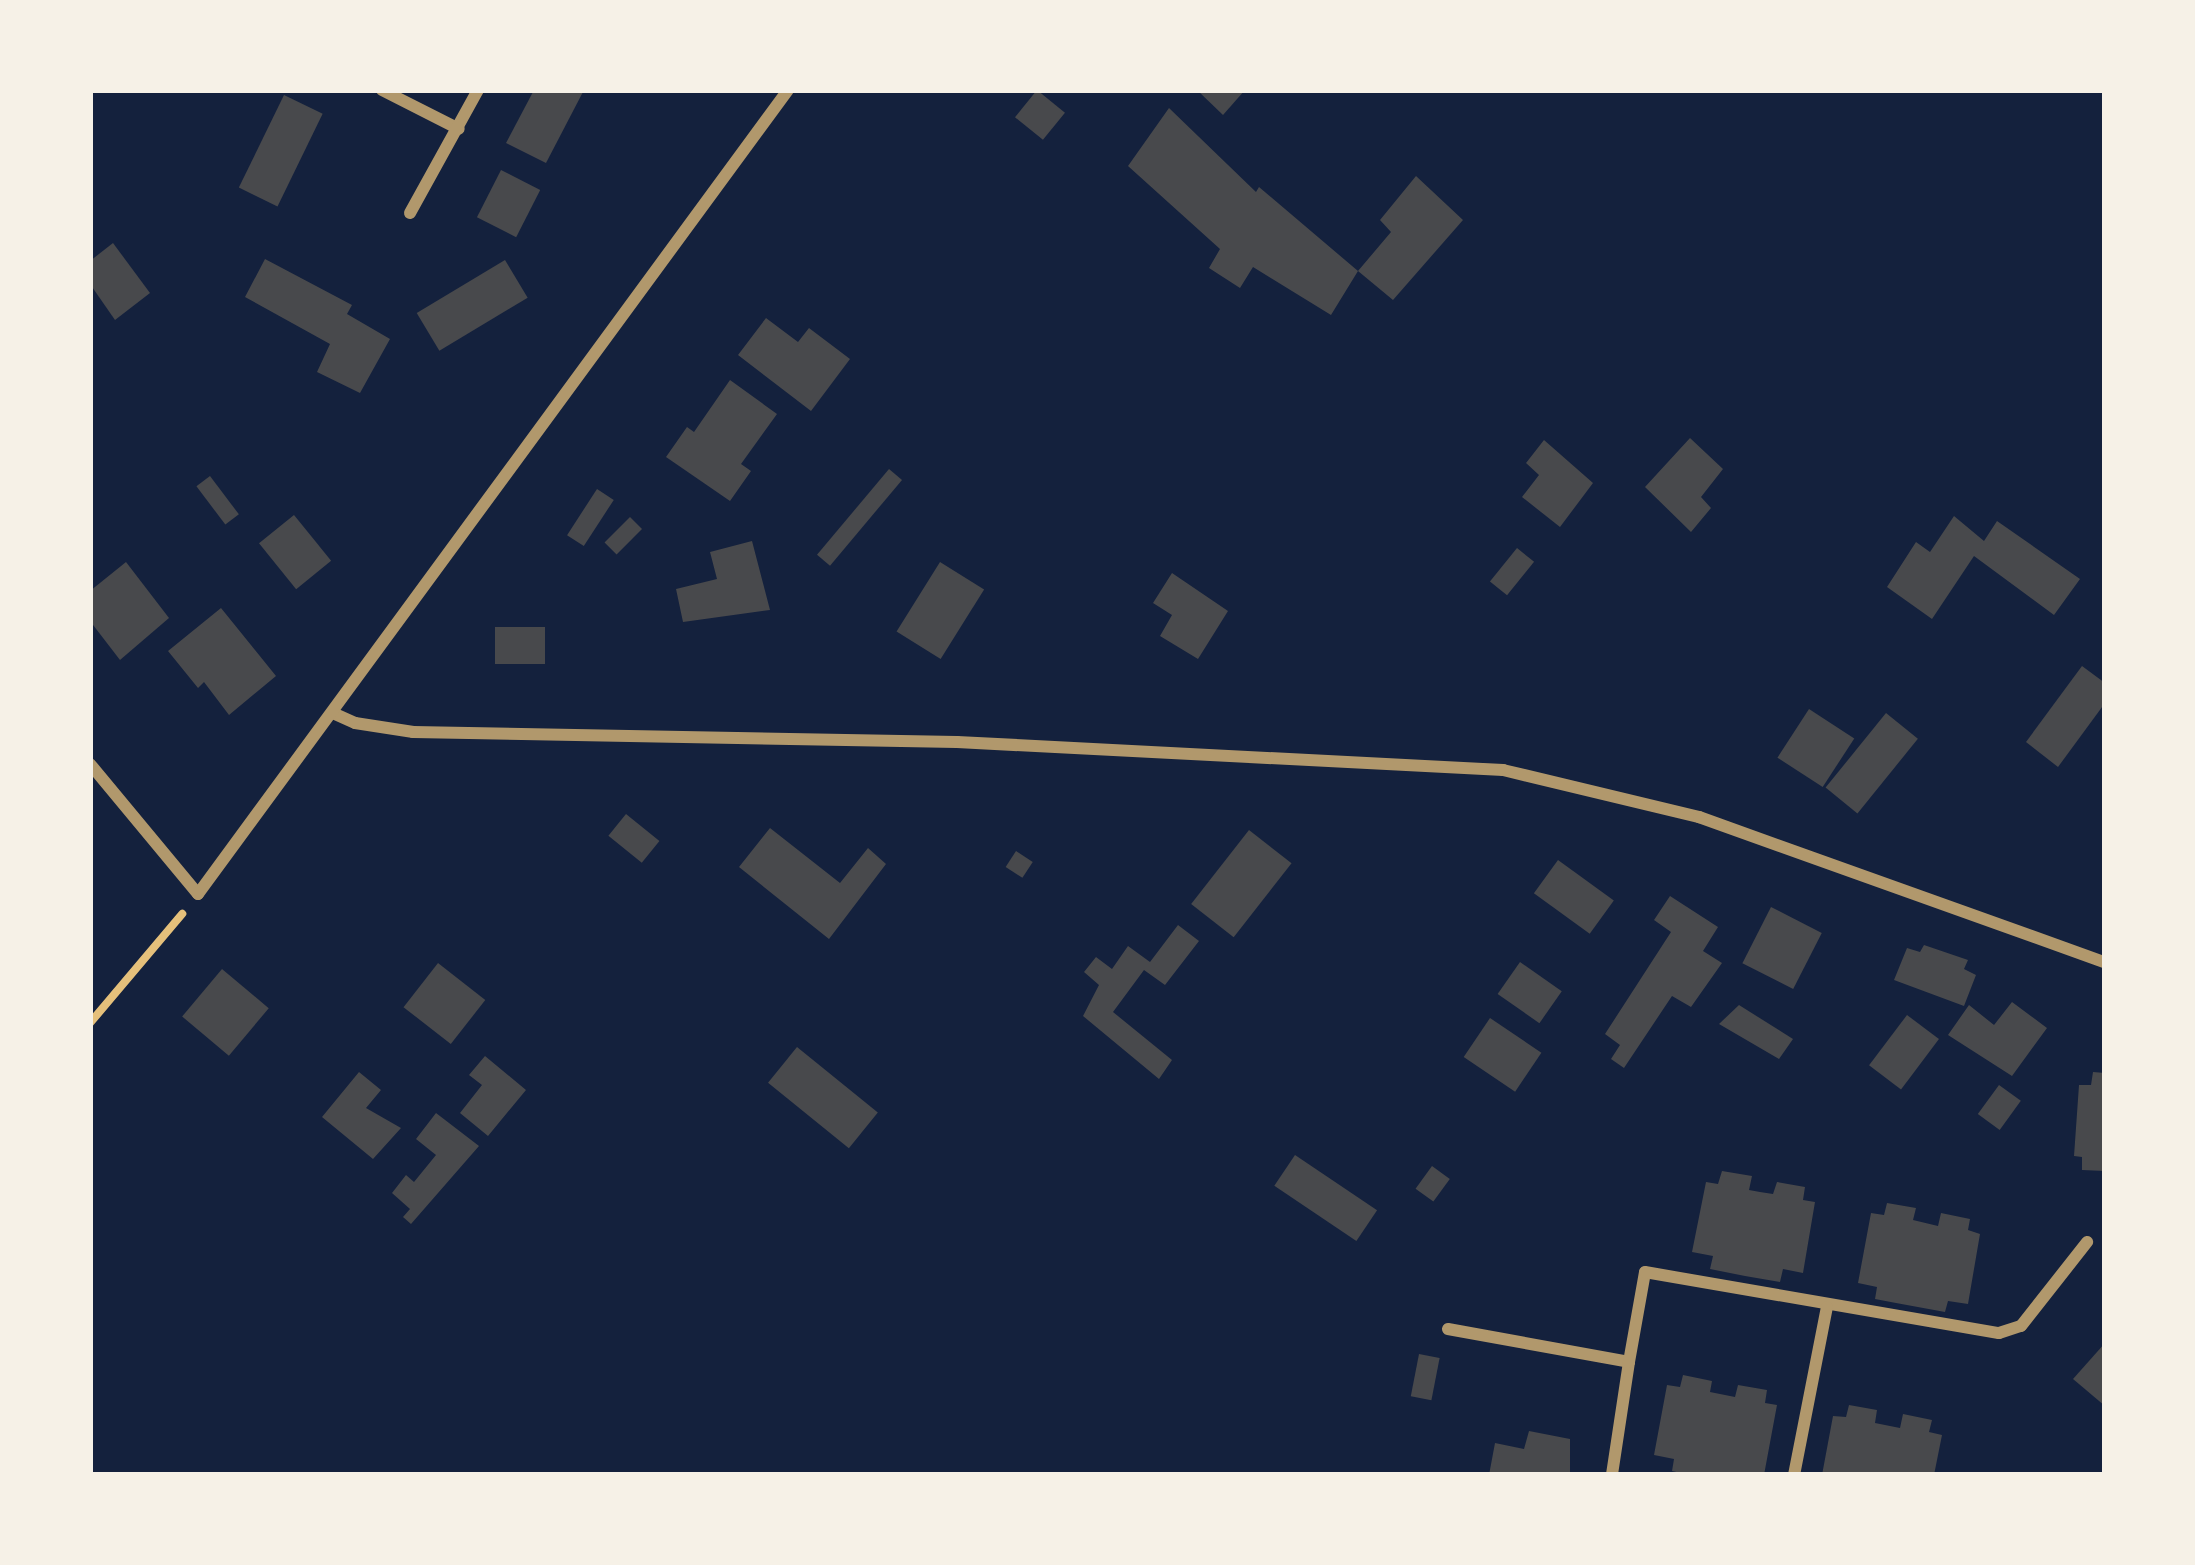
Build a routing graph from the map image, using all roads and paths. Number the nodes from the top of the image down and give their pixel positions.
1 (382, 90) edge
2 (478, 90) edge
3 (788, 90) edge
4 (459, 129) junction
5 (410, 213) dead end
6 (335, 713) junction
7 (90, 764) edge
8 (198, 894) junction
9 (2105, 962) edge
10 (90, 1023) edge
11 (2087, 1242) dead end
12 (1827, 1307) junction
13 (1448, 1329) dead end
14 (1629, 1362) junction
15 (1612, 1475) edge
16 (1794, 1475) edge

1 - 4 street
2 - 4 street
3 - 6 street
4 - 5 street
6 - 8 street
6 - 9 street
7 - 8 street
8 - 10 path
11 - 12 street
12 - 14 street
12 - 16 street
13 - 14 street
14 - 15 street

